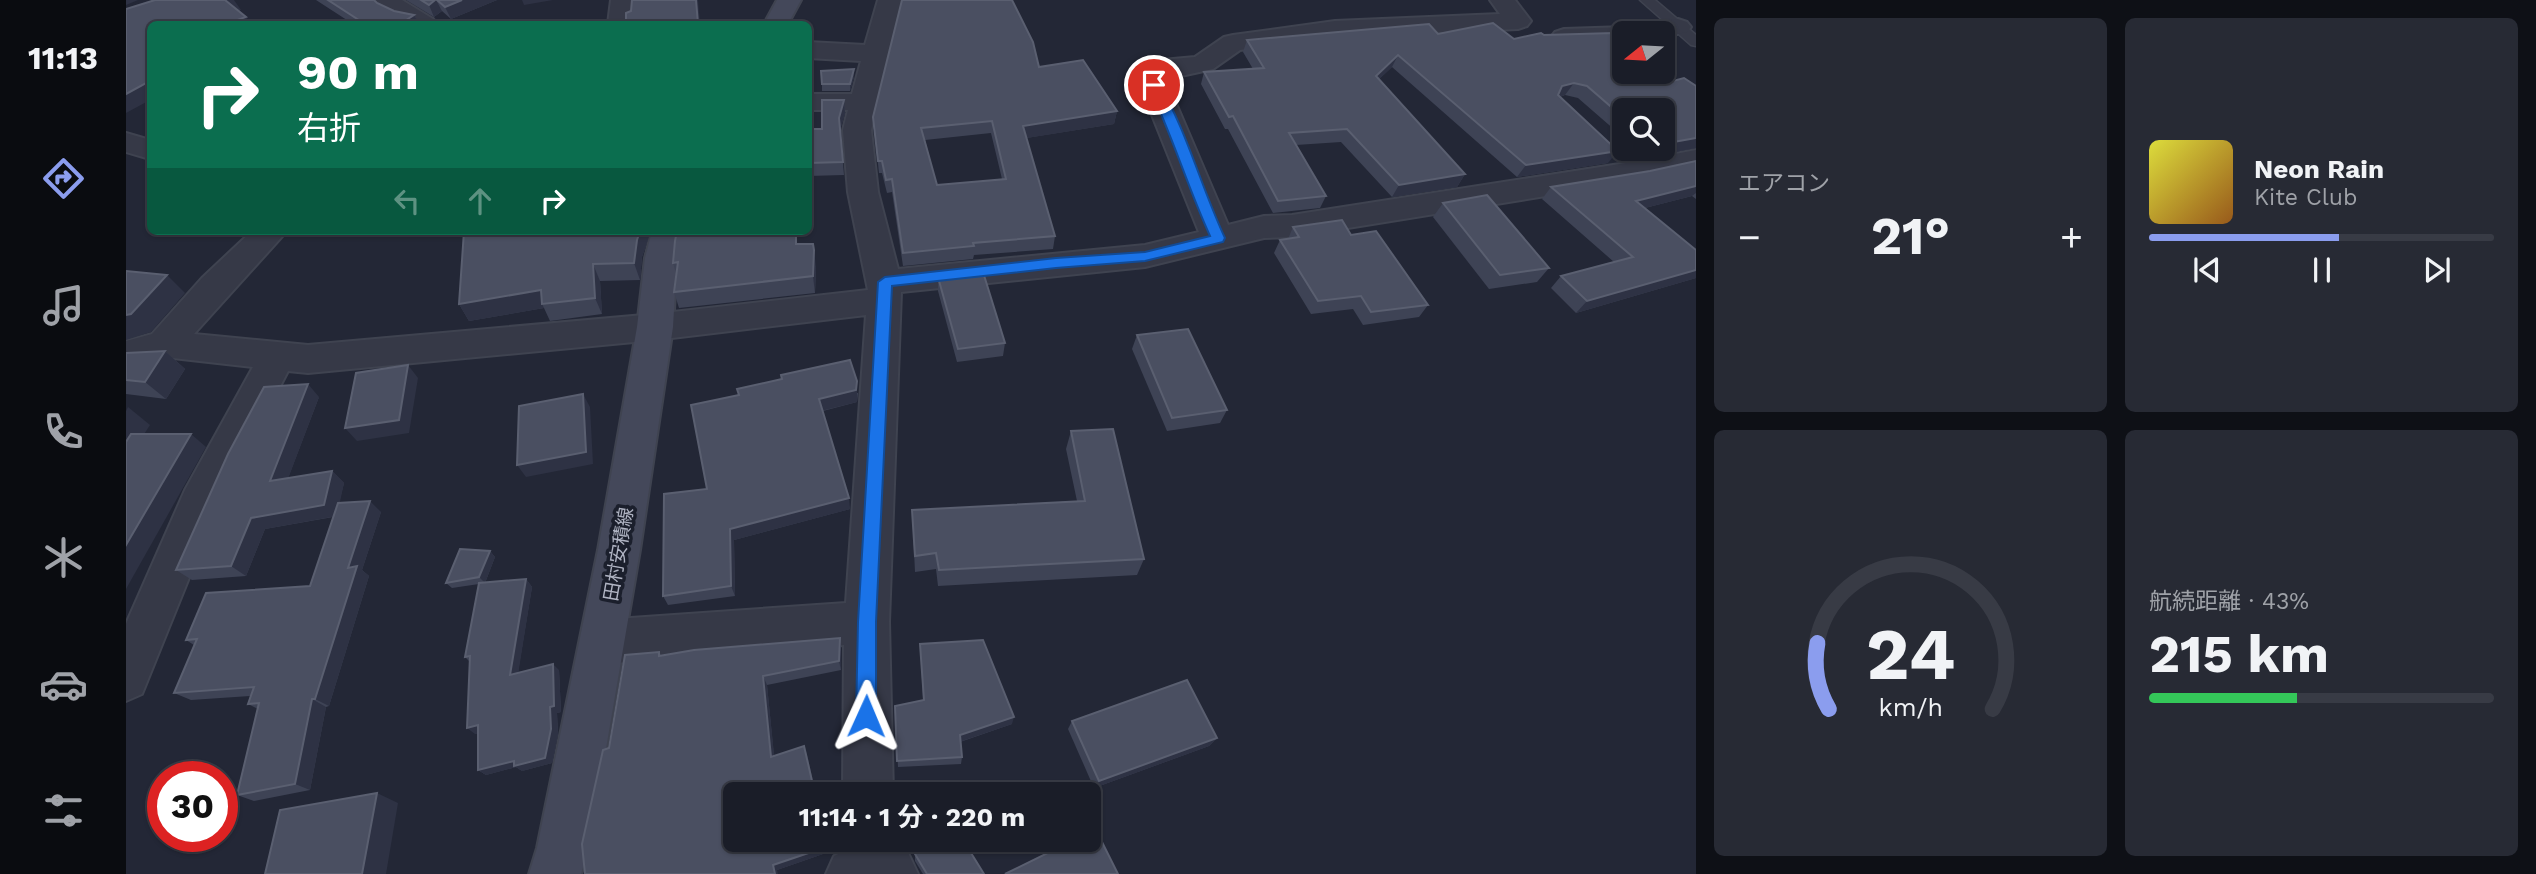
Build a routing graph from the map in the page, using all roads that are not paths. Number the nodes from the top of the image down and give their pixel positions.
1 (384, 0) edge
2 (623, 0) edge
3 (789, 0) edge
4 (890, 0) edge
5 (1502, 0) edge
6 (1647, 0) edge
7 (419, 21) edge
8 (621, 21) edge
9 (778, 21) edge
10 (1687, 34) edge
11 (1612, 35) edge
12 (1564, 37) edge
13 (812, 50) edge
14 (876, 54) junction
15 (812, 102) edge
16 (864, 102) junction
17 (126, 142) edge
18 (1607, 143) edge
19 (147, 149) edge
20 (1696, 159) edge
21 (1639, 171) junction
22 (267, 235) edge
23 (667, 235) edge
24 (1218, 238) junction
25 (885, 291) junction
26 (655, 327) junction
27 (164, 344) junction
28 (126, 355) edge
29 (278, 355) junction
30 (867, 622) junction
31 (602, 642) junction
32 (126, 678) edge
33 (868, 782) edge
34 (555, 874) edge

1 - 7 street
2 - 8 street
3 - 9 main road
4 - 14 street
5 - 24 street
6 - 10 lane
11 - 12 street
13 - 14 street
14 - 16 street
15 - 16 street
16 - 25 street
17 - 19 street
18 - 21 street
20 - 21 street
21 - 24 street
22 - 27 street
23 - 26 main road, 田村安積線
24 - 25 street
25 - 26 street
25 - 30 street
26 - 29 street
26 - 31 main road, 田村安積線
27 - 28 street
27 - 29 street
29 - 32 street
30 - 31 street
30 - 33 street
31 - 34 main road, 田村安積線

